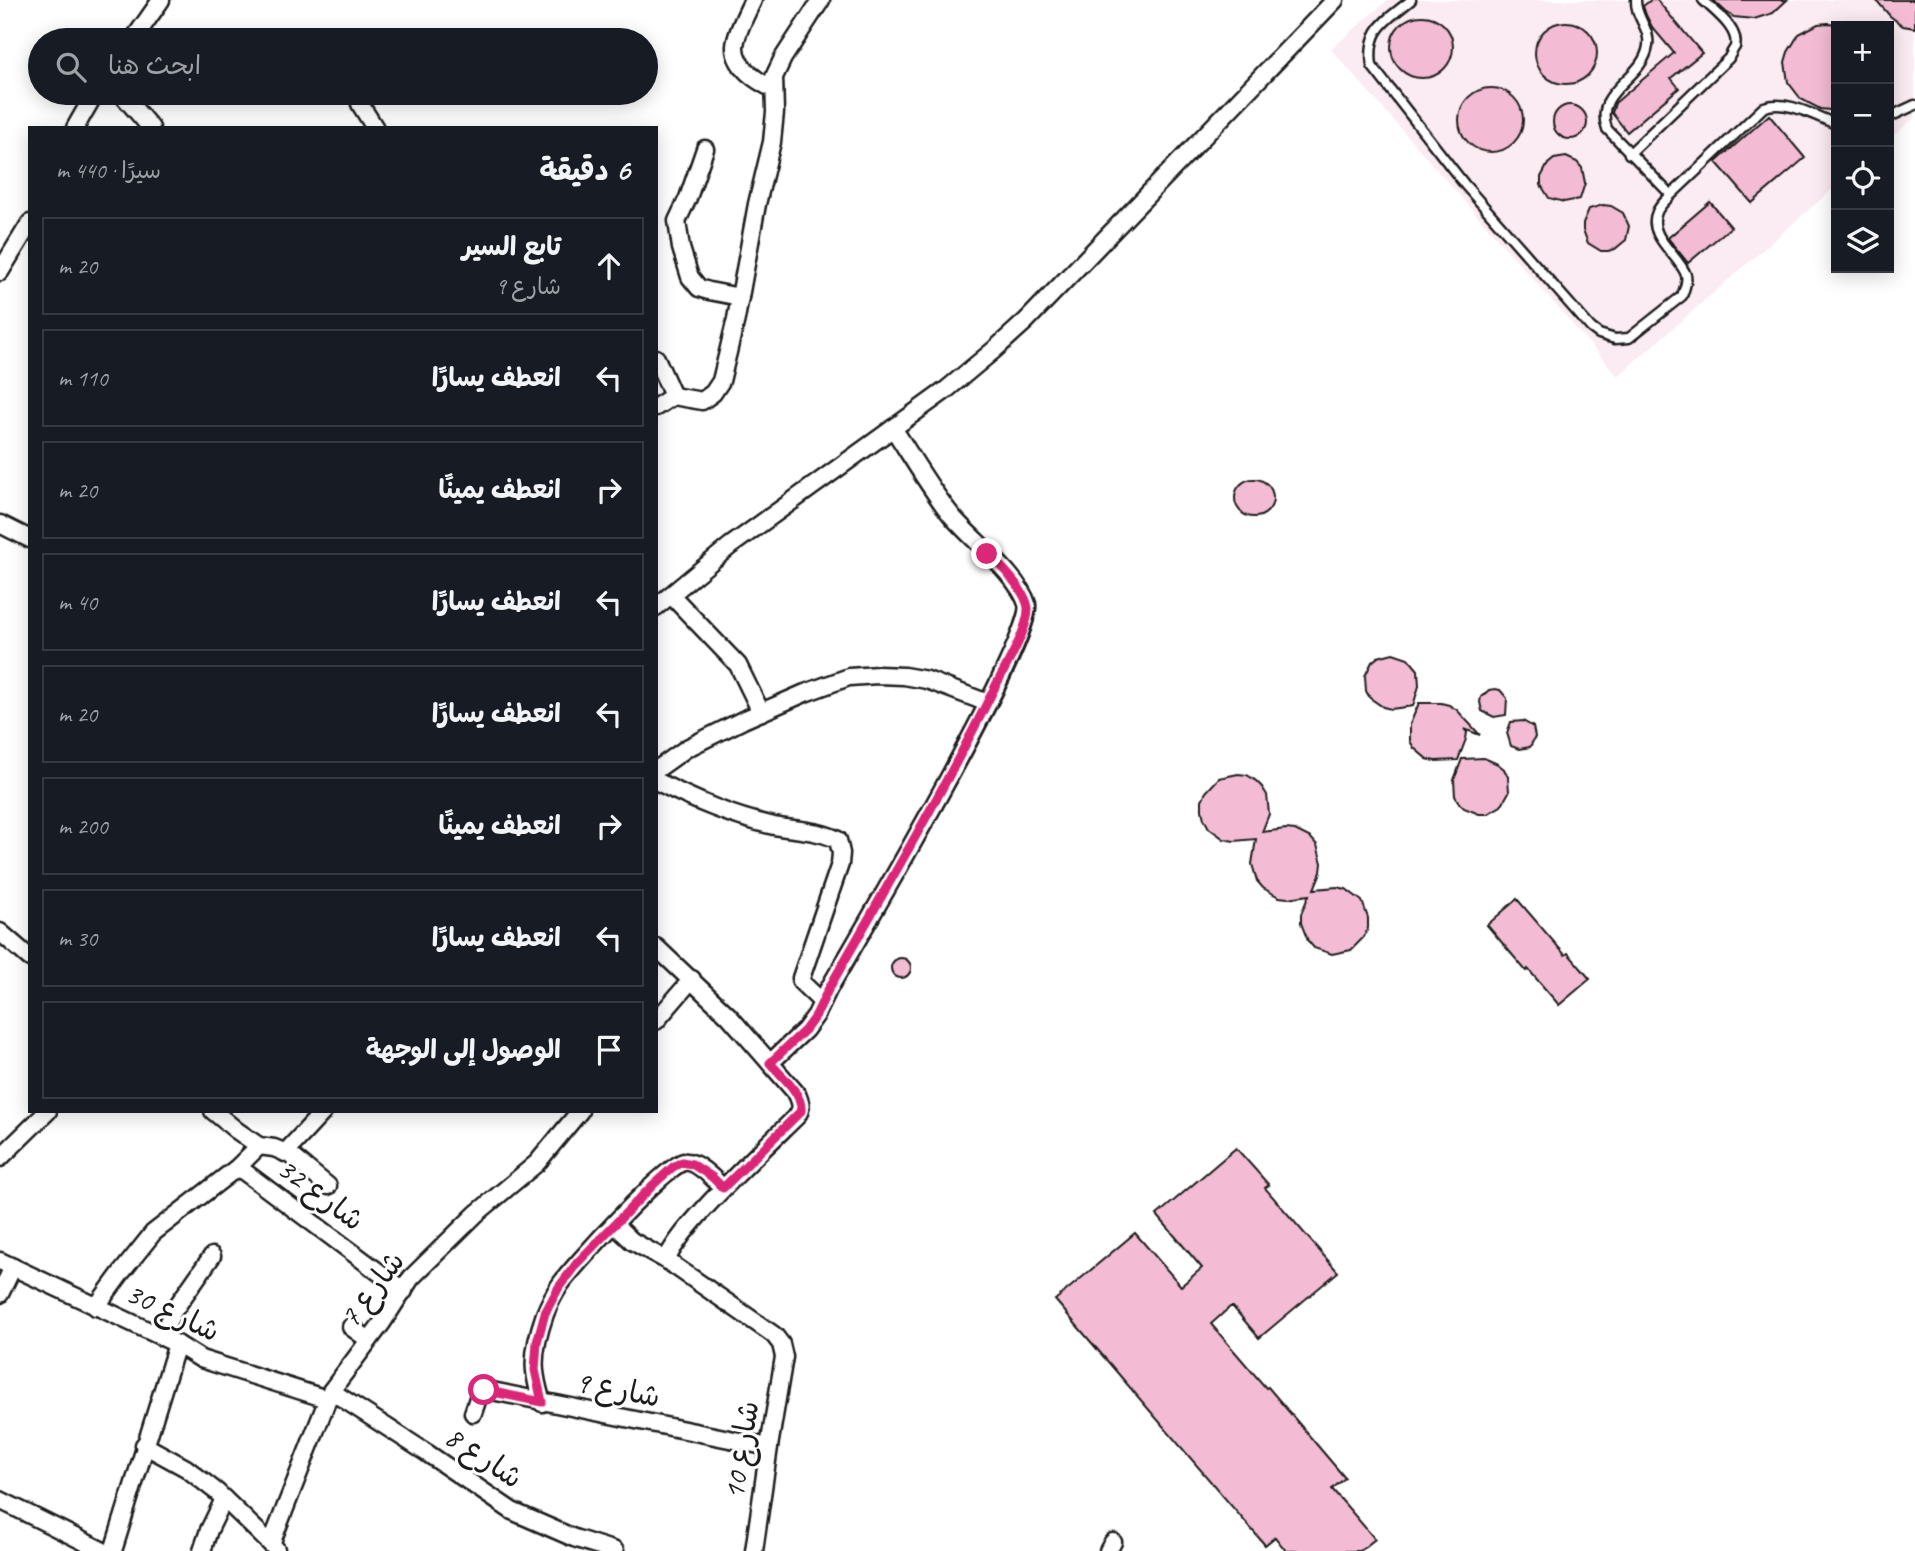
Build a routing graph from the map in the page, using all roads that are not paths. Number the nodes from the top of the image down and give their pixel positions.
1 (161, 0) edge
2 (753, 0) edge
3 (821, 0) edge
4 (1335, 0) edge
5 (1411, 0) edge
6 (1636, 0) edge
7 (1703, 0) edge
8 (141, 28) edge
9 (774, 89) junction
10 (87, 105) edge
11 (131, 105) edge
12 (361, 105) edge
13 (1915, 106) edge
14 (1894, 115) edge
15 (1831, 122) edge
16 (76, 126) edge
17 (149, 126) edge
18 (374, 126) edge
19 (705, 149) dead end
20 (1629, 153) junction
21 (1671, 195) junction
22 (28, 226) edge
23 (0, 272) edge
24 (740, 297) junction
25 (658, 362) edge
26 (673, 396) junction
27 (658, 406) edge
28 (893, 428) junction
29 (0, 524) edge
30 (28, 538) edge
31 (671, 595) junction
32 (658, 605) edge
33 (988, 702) junction
34 (761, 712) junction
35 (658, 769) edge
36 (658, 781) edge
37 (0, 933) edge
38 (658, 949) edge
39 (28, 956) edge
40 (692, 979) junction
41 (822, 1002) junction
42 (658, 1019) edge
43 (770, 1063) junction
44 (46, 1113) edge
45 (215, 1113) edge
46 (322, 1113) edge
47 (578, 1113) edge
48 (259, 1146) junction
49 (285, 1153) junction
50 (0, 1158) edge
51 (238, 1167) junction
52 (328, 1186) dead end
53 (723, 1188) junction
54 (615, 1224) junction
55 (212, 1256) dead end
56 (666, 1261) junction
57 (6, 1264) edge
58 (404, 1291) junction
59 (0, 1294) edge
60 (96, 1307) junction
61 (351, 1327) dead end
62 (161, 1337) junction
63 (369, 1340) junction
64 (177, 1344) junction
65 (329, 1395) junction
66 (542, 1402) junction
67 (473, 1413) dead end
68 (144, 1445) junction
69 (769, 1447) junction
70 (224, 1499) junction
71 (0, 1500) edge
72 (275, 1548) edge
73 (103, 1551) edge
74 (113, 1551) edge
75 (202, 1551) edge
76 (615, 1551) edge
77 (754, 1551) edge

1 - 8 street
2 - 9 street
3 - 9 street
4 - 28 street
5 - 21 lane
6 - 20 lane
7 - 20 lane
9 - 24 street
10 - 16 street
11 - 17 street
12 - 18 street
13 - 14 lane
15 - 21 lane
19 - 24 street
20 - 21 lane
22 - 23 street
24 - 26 street
25 - 26 street
26 - 27 street
28 - 31 street
28 - 33 street
29 - 30 street
31 - 32 street
31 - 34 street
33 - 34 street
33 - 41 street
34 - 35 street
36 - 41 street
37 - 39 street
38 - 40 street
40 - 42 street
40 - 43 street
41 - 43 street
43 - 53 street
44 - 50 street
45 - 48 street
46 - 49 street
47 - 58 street, شارع 7
48 - 49 street
48 - 51 street
49 - 52 street
51 - 58 street, شارع 32
51 - 60 street
53 - 54 street
53 - 56 street
54 - 56 street
54 - 66 street
55 - 62 street
56 - 69 street, شارع 10
57 - 59 street
57 - 60 street, شارع 30
58 - 63 street, شارع 7
60 - 62 street, شارع 30
61 - 63 street
62 - 64 street, شارع 30
63 - 65 street, شارع 7
64 - 65 street, شارع 30
64 - 68 street
65 - 72 street, شارع 7
65 - 76 street, شارع 8
66 - 67 street, شارع 9
66 - 69 street, شارع 9
68 - 70 street
68 - 74 street
69 - 77 street, شارع 10
70 - 72 street
70 - 75 street
71 - 73 street

